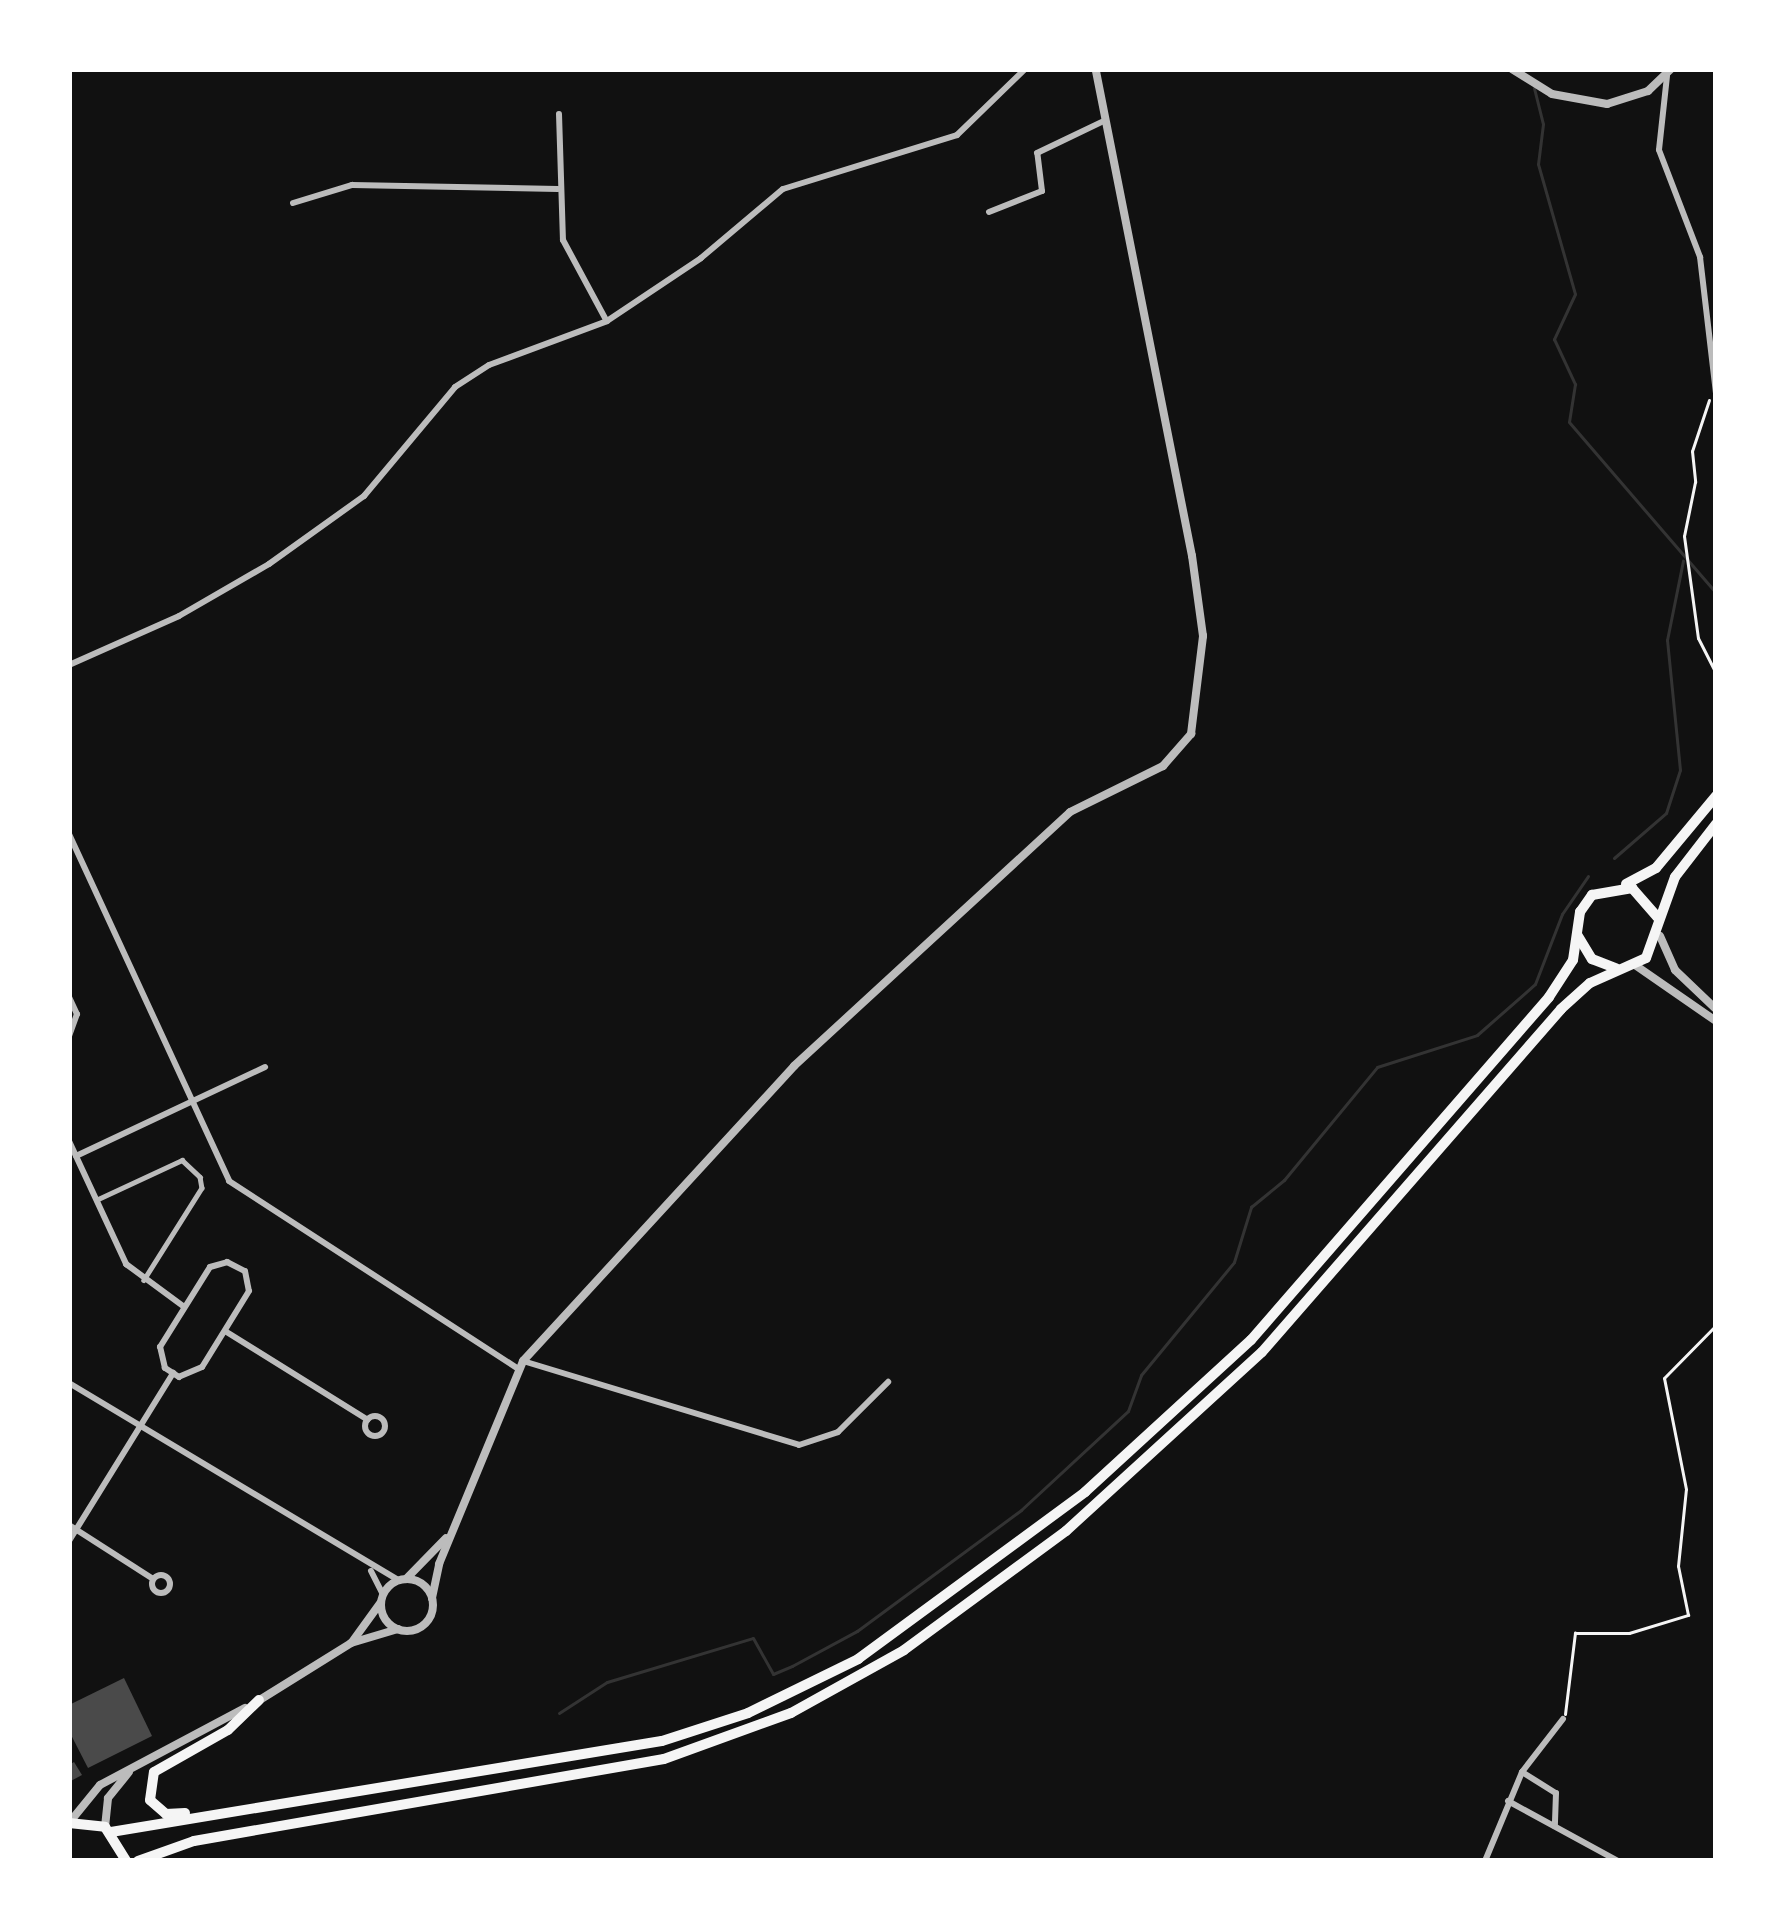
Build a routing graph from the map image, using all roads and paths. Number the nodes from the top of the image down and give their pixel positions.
1 (1025, 69) edge
2 (1096, 69) edge
3 (1512, 69) edge
4 (1669, 72) edge
5 (559, 114) dead end
6 (1106, 120) junction
7 (558, 189) junction
8 (293, 203) dead end
9 (989, 212) dead end
10 (607, 321) junction
11 (1714, 392) edge
12 (69, 664) edge
13 (1716, 673) edge
14 (1716, 796) edge
15 (1716, 824) edge
16 (69, 834) edge
17 (1621, 885) junction
18 (1660, 929) junction
19 (1577, 933) junction
20 (1628, 967) junction
21 (69, 997) edge
22 (1716, 1009) edge
23 (1716, 1021) edge
24 (69, 1036) edge
25 (266, 1067) dead end
26 (191, 1102) junction
27 (69, 1141) edge
28 (76, 1156) junction
29 (96, 1200) junction
30 (144, 1280) junction
31 (184, 1306) junction
32 (1716, 1325) edge
33 (225, 1331) junction
34 (521, 1365) junction
35 (173, 1373) junction
36 (888, 1382) dead end
37 (69, 1383) edge
38 (368, 1420) dead end
39 (138, 1426) junction
40 (72, 1527) edge
41 (452, 1532) junction
42 (69, 1540) edge
43 (369, 1568) junction
44 (402, 1579) junction
45 (153, 1580) dead end
46 (382, 1598) junction
47 (432, 1598) junction
48 (398, 1629) junction
49 (351, 1643) junction
50 (259, 1700) junction
51 (1563, 1719) joint
52 (130, 1771) junction
53 (1522, 1772) junction
54 (1508, 1801) junction
55 (284, 1805) junction
56 (69, 1823) edge
57 (1555, 1826) junction
58 (108, 1829) junction
59 (126, 1861) edge
60 (138, 1861) edge
61 (1485, 1861) edge
62 (1618, 1861) edge

1 - 10 street
2 - 6 street
3 - 4 street
4 - 11 street
5 - 7 street
6 - 9 street
6 - 34 street
7 - 8 street
7 - 10 street
10 - 12 street
11 - 13 path
14 - 17 main road
15 - 18 main road
16 - 26 street
17 - 18 main road
17 - 19 main road
18 - 20 main road
18 - 22 street
19 - 20 main road
19 - 55 main road
20 - 23 street
20 - 60 main road
21 - 24 street
25 - 26 street
26 - 28 street
26 - 34 street
27 - 28 street
28 - 29 street
29 - 30 street
29 - 30 street
30 - 31 street
31 - 33 street
31 - 35 street
32 - 51 path
33 - 35 street
33 - 38 street
34 - 36 street
34 - 41 street
35 - 39 street
37 - 39 street
39 - 40 street
39 - 43 street
40 - 42 street
40 - 45 street
41 - 44 street
41 - 47 street
43 - 44 street
43 - 46 street
44 - 46 street
44 - 47 street
46 - 48 street
46 - 49 street
47 - 48 street
48 - 49 street
49 - 50 street
50 - 52 street
50 - 55 main road
51 - 53 street
52 - 56 street
52 - 58 street
53 - 54 street
53 - 57 street
54 - 57 street
54 - 61 street
55 - 58 main road
56 - 58 main road
57 - 62 street
58 - 59 main road

